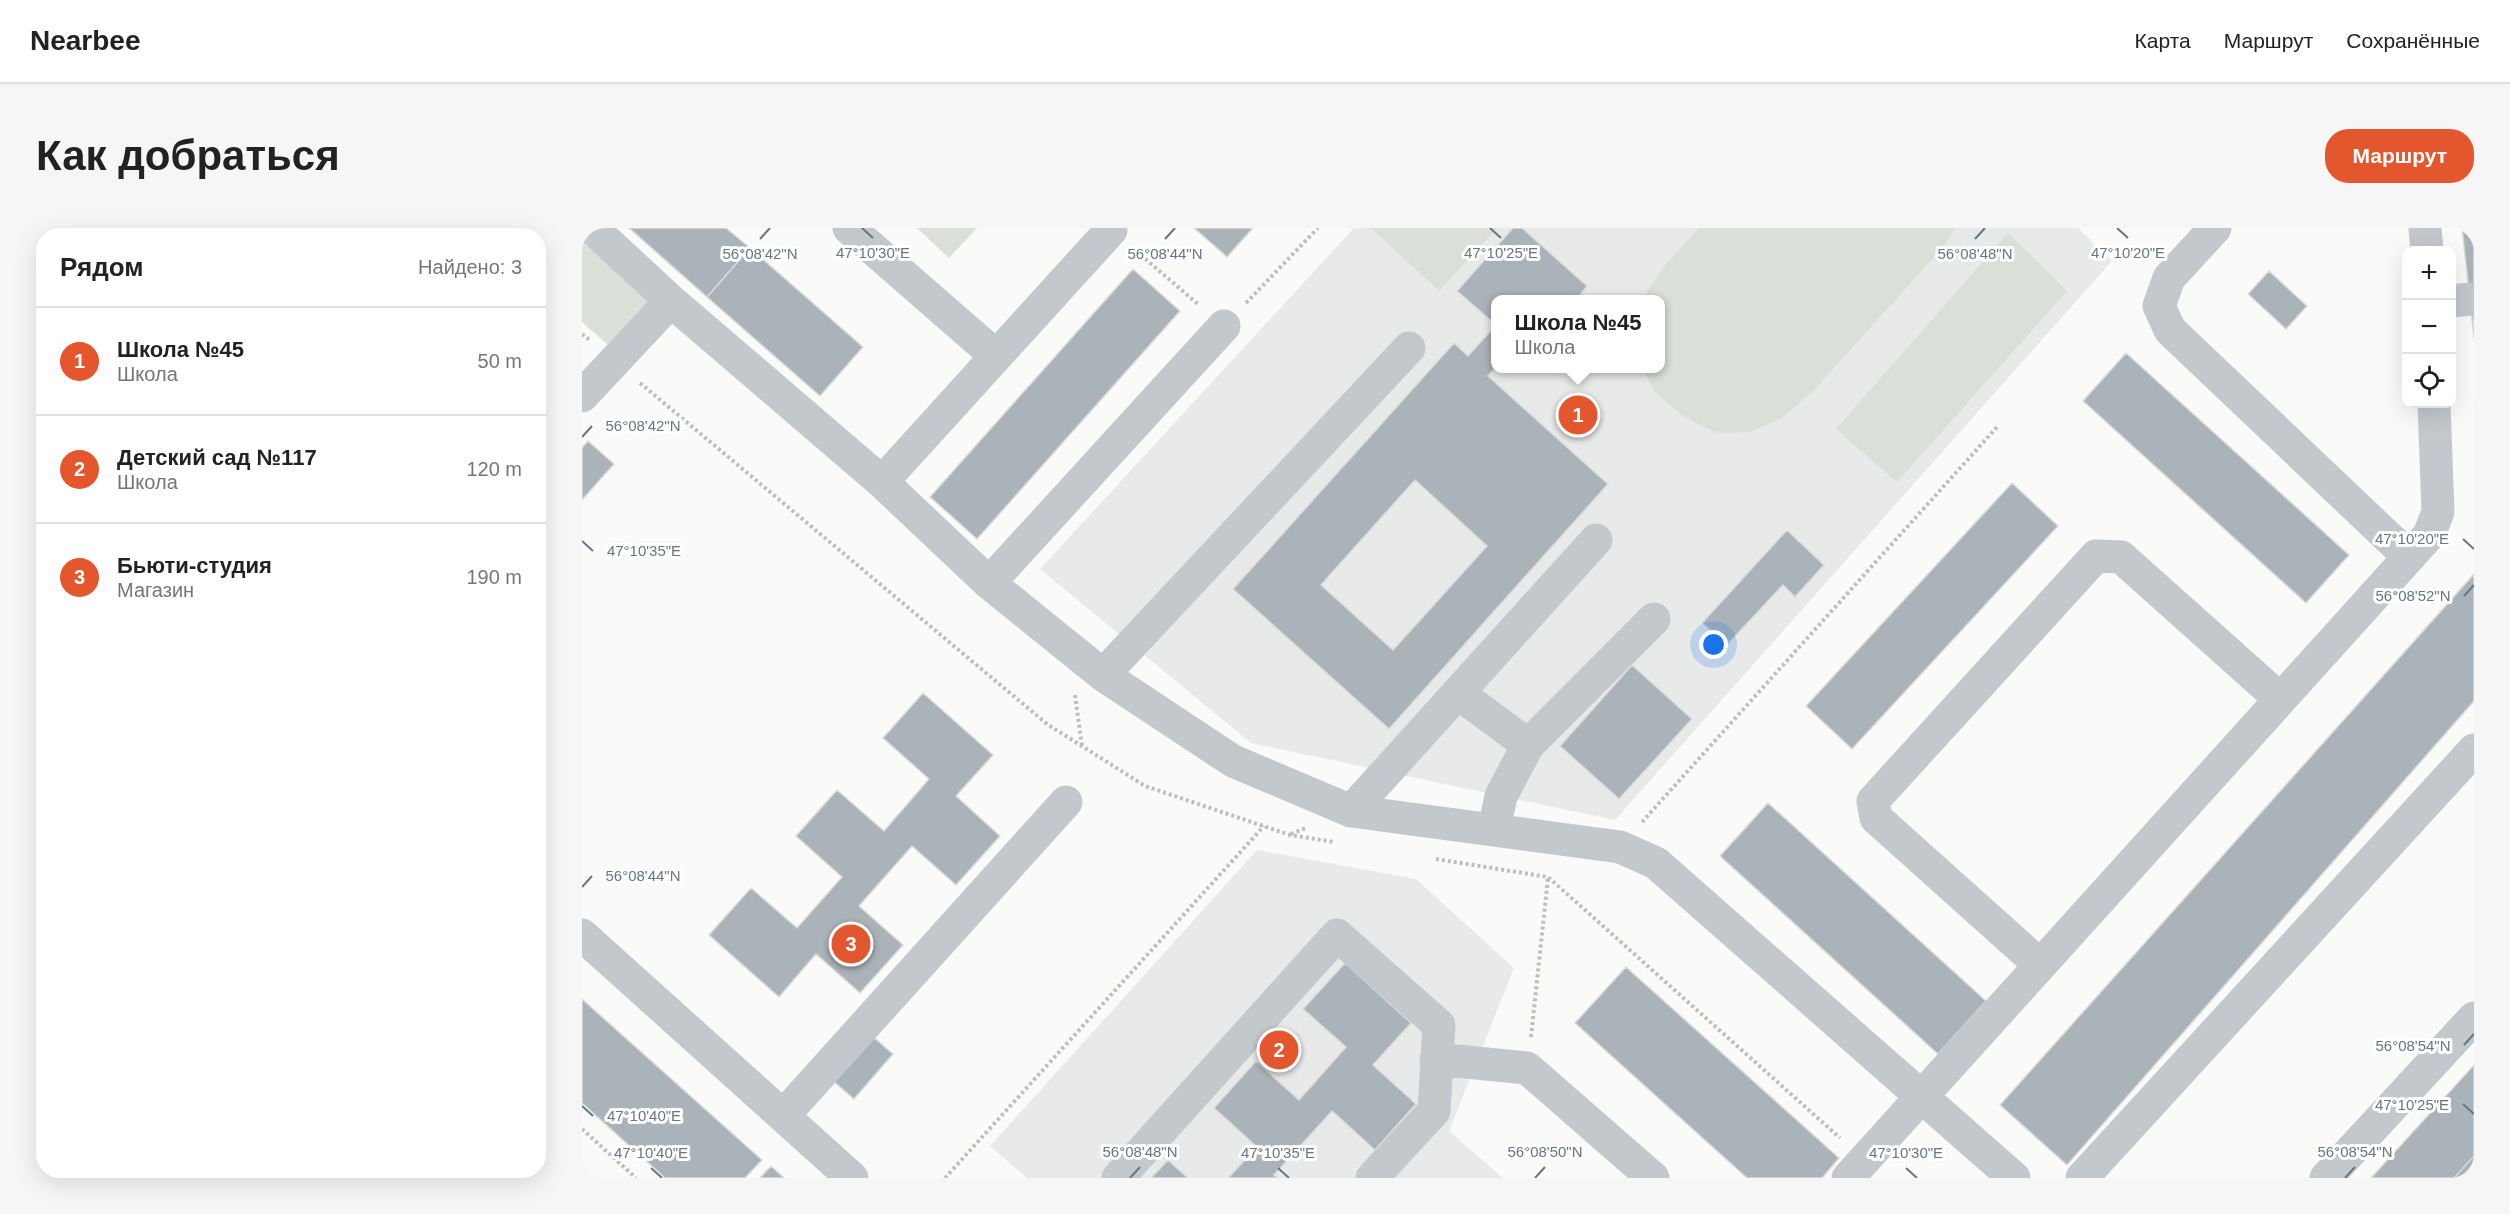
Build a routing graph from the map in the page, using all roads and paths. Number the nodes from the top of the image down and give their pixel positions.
1 (592, 228) edge
2 (849, 228) edge
3 (1318, 228) edge
4 (2215, 228) edge
5 (2425, 228) edge
6 (1110, 229) edge
7 (2427, 246) edge
8 (671, 301) junction
9 (1224, 326) junction
10 (1409, 348) dead end
11 (996, 356) junction
12 (582, 396) edge
13 (2434, 408) edge
14 (1997, 427) dead end
15 (882, 482) junction
16 (1596, 540) dead end
17 (2409, 556) junction
18 (989, 583) junction
19 (1654, 619) dead end
20 (1103, 675) junction
21 (1458, 693) junction
22 (2280, 699) junction
23 (1527, 746) junction
24 (2474, 750) edge
25 (1066, 802) dead end
26 (1351, 811) junction
27 (1264, 826) dead end
28 (1494, 830) junction
29 (1620, 847) junction
30 (1548, 877) dead end
31 (582, 935) edge
32 (2040, 965) junction
33 (2474, 1018) edge
34 (1436, 1059) junction
35 (1527, 1068) junction
36 (1920, 1097) junction
37 (783, 1116) junction
38 (582, 1129) edge
39 (636, 1178) edge
40 (852, 1178) edge
41 (945, 1178) edge
42 (1118, 1178) edge
43 (1372, 1178) edge
44 (1653, 1178) edge
45 (1848, 1178) edge
46 (2014, 1178) edge
47 (2082, 1178) edge
48 (2326, 1178) edge

1 - 8 street
2 - 11 street
3 - 9 path
4 - 17 street
5 - 7 street
6 - 9 path
6 - 11 street
8 - 12 street
8 - 15 street
9 - 18 street
10 - 20 street
11 - 15 street
13 - 17 street
14 - 29 path
15 - 18 street
16 - 21 street
17 - 22 street
18 - 20 street
19 - 23 street
20 - 26 street
21 - 23 street
21 - 26 street
22 - 32 street
22 - 32 street
23 - 28 street
24 - 47 street
25 - 37 street
26 - 28 street
27 - 41 path
28 - 29 street
29 - 36 street
30 - 35 path
31 - 37 street
32 - 36 street
33 - 48 street
34 - 35 street
34 - 42 street
34 - 43 street
35 - 44 street
36 - 45 street
36 - 46 street
37 - 40 street
38 - 39 path

